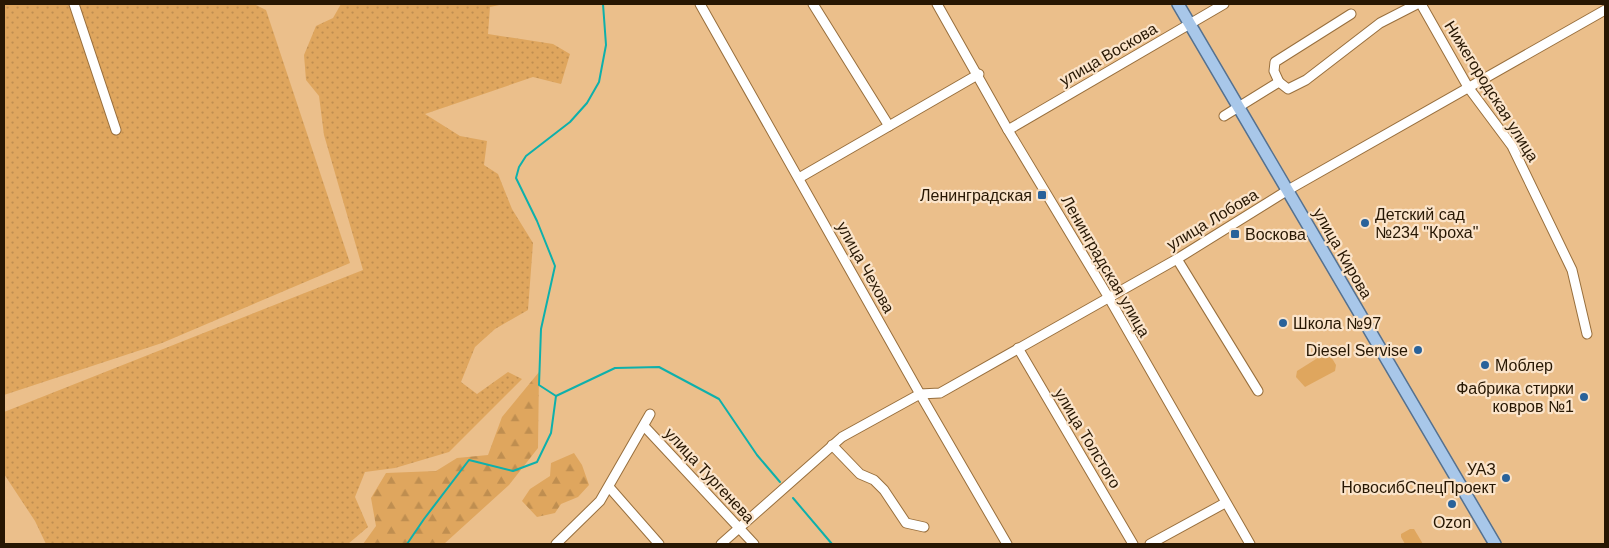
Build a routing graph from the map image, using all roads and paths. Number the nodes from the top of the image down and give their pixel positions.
1 (74, 4) edge
2 (700, 4) edge
3 (812, 4) edge
4 (937, 4) edge
5 (1178, 4) edge
6 (1224, 4) edge
7 (1417, 4) edge
8 (1421, 4) edge
9 (1605, 10) edge
10 (1351, 14) dead end
11 (1190, 24) junction
12 (978, 74) junction
13 (1279, 82) junction
14 (1468, 87) junction
15 (1239, 107) junction
16 (1224, 116) dead end
17 (889, 126) junction
18 (116, 130) dead end
19 (1008, 130) junction
20 (798, 178) junction
21 (1288, 190) junction
22 (1177, 258) junction
23 (1109, 298) junction
24 (1587, 334) dead end
25 (1018, 348) junction
26 (1258, 391) dead end
27 (920, 394) junction
28 (650, 414) dead end
29 (644, 426) junction
30 (832, 445) junction
31 (609, 486) junction
32 (1225, 503) junction
33 (924, 527) dead end
34 (738, 528) junction
35 (562, 542) edge
36 (659, 544) edge
37 (721, 544) edge
38 (754, 544) edge
39 (1007, 544) edge
40 (1133, 544) edge
41 (1150, 544) edge
42 (1250, 544) edge
43 (1495, 544) edge

1 - 18 street
2 - 20 street, улица Чехова
3 - 17 street
4 - 12 street, Ленинградская улица
5 - 11 main road, улица Кирова
6 - 11 street, улица Воскова
7 - 13 street
8 - 14 street, Нижегородская улица
9 - 14 street, улица Лобова
10 - 13 street
11 - 15 main road, улица Кирова
11 - 19 street, улица Воскова
12 - 17 street
12 - 19 street, Ленинградская улица
13 - 15 street
14 - 21 street, улица Лобова
14 - 24 street, Нижегородская улица
15 - 16 street
15 - 21 main road, улица Кирова
17 - 20 street
19 - 23 street, Ленинградская улица
20 - 27 street, улица Чехова
21 - 22 street, улица Лобова
21 - 43 main road, улица Кирова
22 - 23 street, улица Лобова
22 - 26 street
23 - 25 street, улица Лобова
23 - 32 street, Ленинградская улица
25 - 27 street, улица Лобова
25 - 40 street, улица Толстого
27 - 30 street, улица Лобова
27 - 39 street, улица Чехова
28 - 29 street
29 - 31 street
29 - 34 street, улица Тургенева
30 - 33 street
30 - 34 street, улица Лобова
31 - 35 street
31 - 36 street
32 - 41 street
32 - 42 street, Ленинградская улица
34 - 37 street, улица Лобова
34 - 38 street, улица Тургенева

